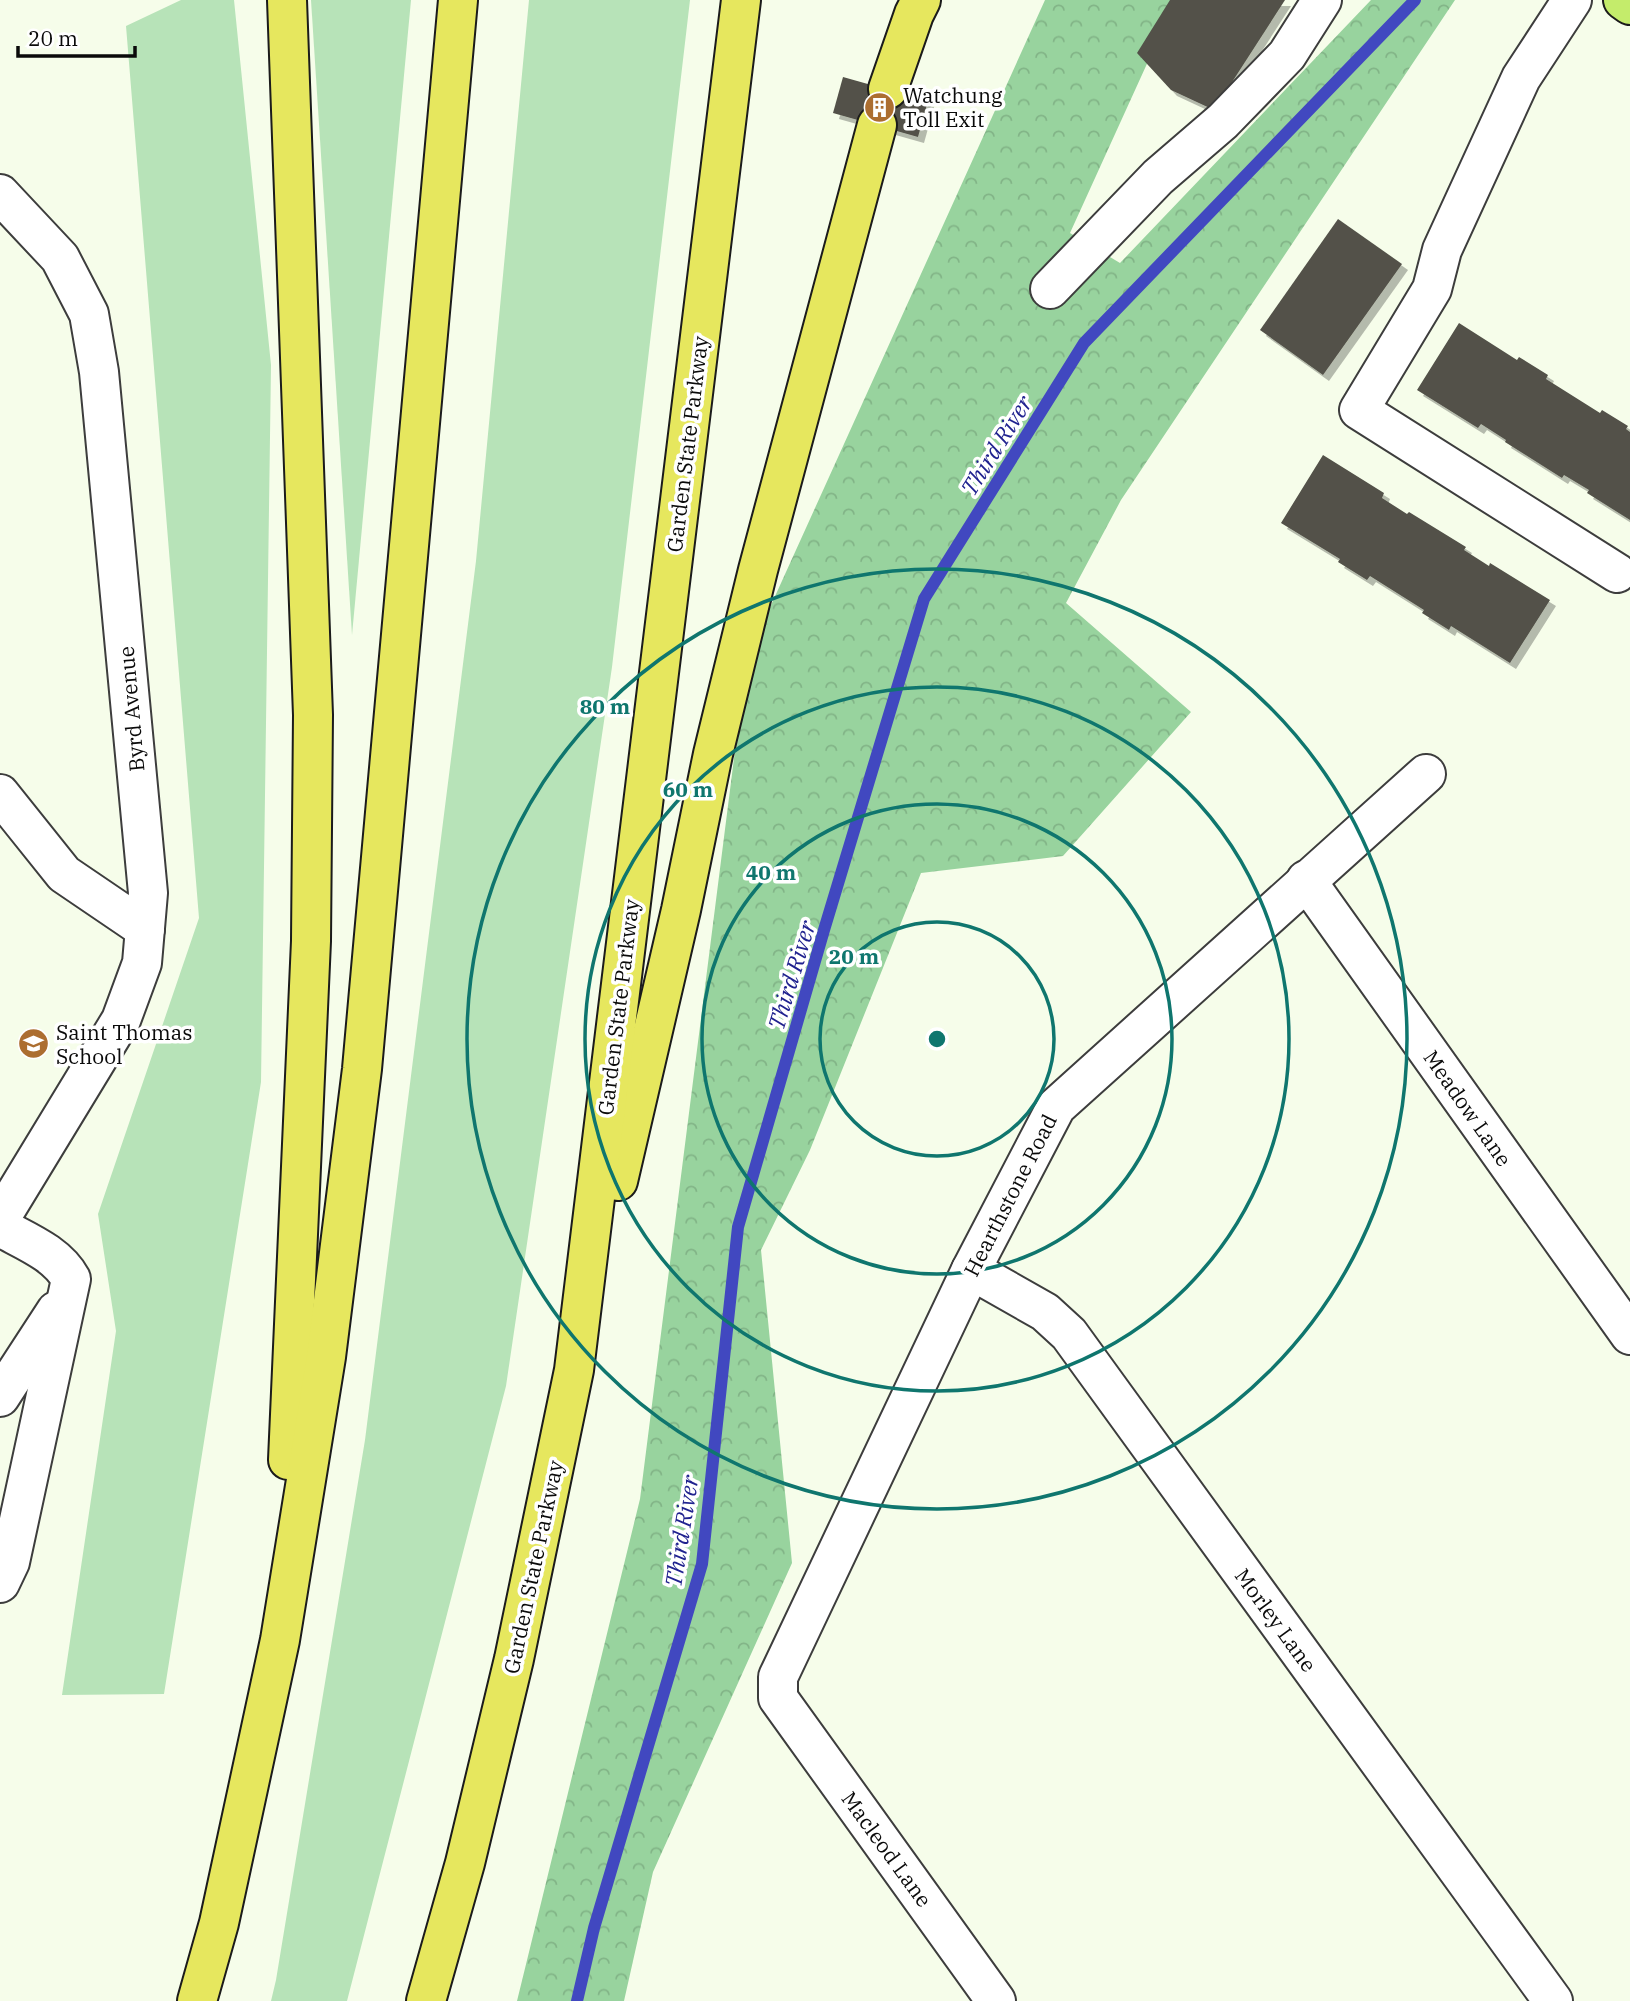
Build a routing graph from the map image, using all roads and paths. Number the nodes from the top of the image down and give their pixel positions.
1 (287, 0) edge
2 (458, 0) edge
3 (741, 0) edge
4 (921, 0) edge
5 (1322, 0) edge
6 (1572, 0) edge
7 (1623, 0) edge
8 (1630, 5) edge
9 (0, 194) edge
10 (1050, 289) dead end
11 (1617, 573) dead end
12 (1426, 774) dead end
13 (0, 794) edge
14 (1306, 880) junction
15 (145, 929) junction
16 (0, 1219) edge
17 (0, 1227) edge
18 (971, 1270) junction
19 (68, 1293) junction
20 (1630, 1335) edge
21 (574, 1370) junction
22 (0, 1397) edge
23 (0, 1583) edge
24 (280, 1640) junction
25 (778, 1698) joint
26 (197, 2001) edge
27 (426, 2001) edge
28 (996, 2001) edge
29 (1553, 2001) edge

1 - 24 highway
2 - 24 highway
3 - 21 highway, Garden State Parkway
4 - 21 highway
5 - 10 street
6 - 11 street
7 - 8 main road
9 - 15 street, Byrd Avenue
12 - 14 street, Hearthstone Road
13 - 15 street
14 - 18 street, Hearthstone Road
14 - 20 street, Meadow Lane
15 - 16 street, Byrd Avenue
17 - 19 street
18 - 25 street, Hearthstone Road
18 - 29 street, Morley Lane
19 - 22 street
19 - 23 street
21 - 27 highway, Garden State Parkway
24 - 26 highway
25 - 28 street, Macleod Lane

